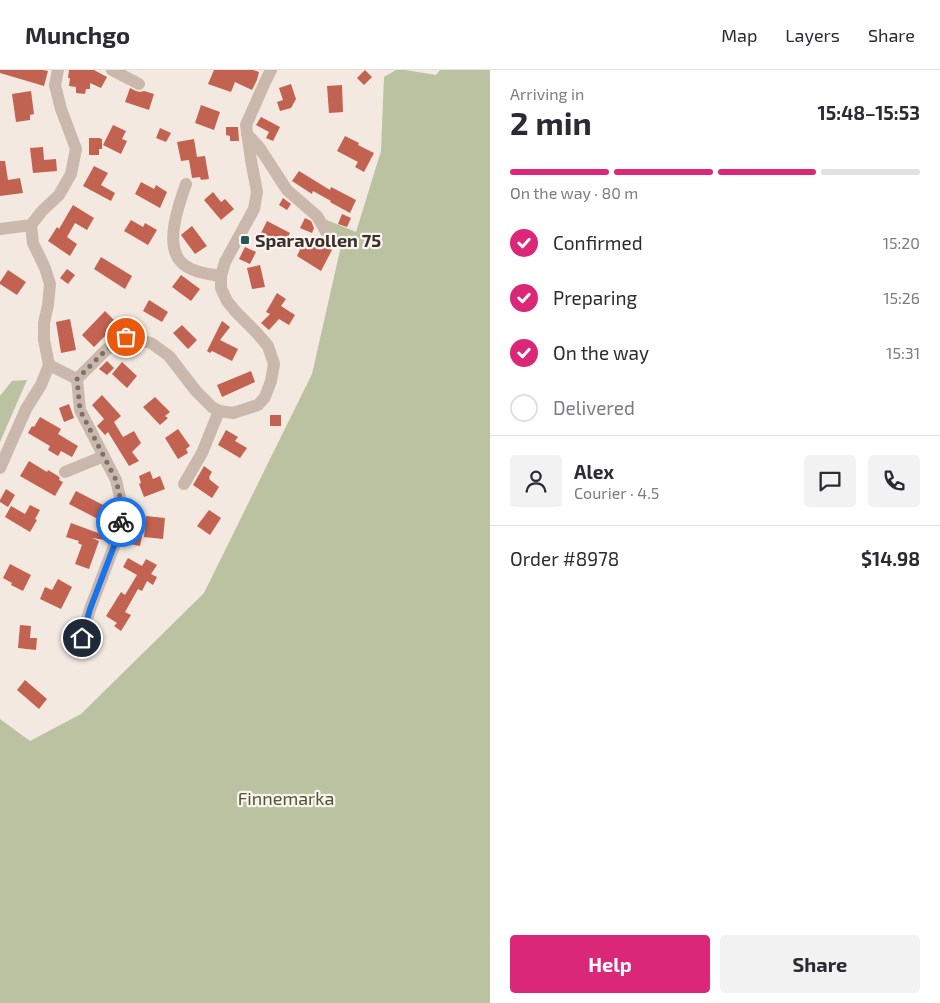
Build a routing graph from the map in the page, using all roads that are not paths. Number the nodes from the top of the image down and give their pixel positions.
1 (58, 70) edge
2 (112, 70) edge
3 (271, 70) edge
4 (139, 84) dead end
5 (247, 134) junction
6 (186, 184) dead end
7 (31, 225) junction
8 (0, 229) edge
9 (332, 242) dead end
10 (221, 276) junction
11 (49, 365) junction
12 (77, 379) junction
13 (219, 411) junction
14 (104, 456) junction
15 (0, 468) edge
16 (65, 472) dead end
17 (184, 484) dead end
18 (82, 638) dead end

1 - 7 street
2 - 4 street
3 - 5 street
5 - 9 street
5 - 10 street
6 - 10 street
7 - 8 street
7 - 11 street
10 - 13 street
11 - 12 street
11 - 15 street
12 - 13 street
12 - 14 street
13 - 17 street
14 - 16 street
14 - 18 street

